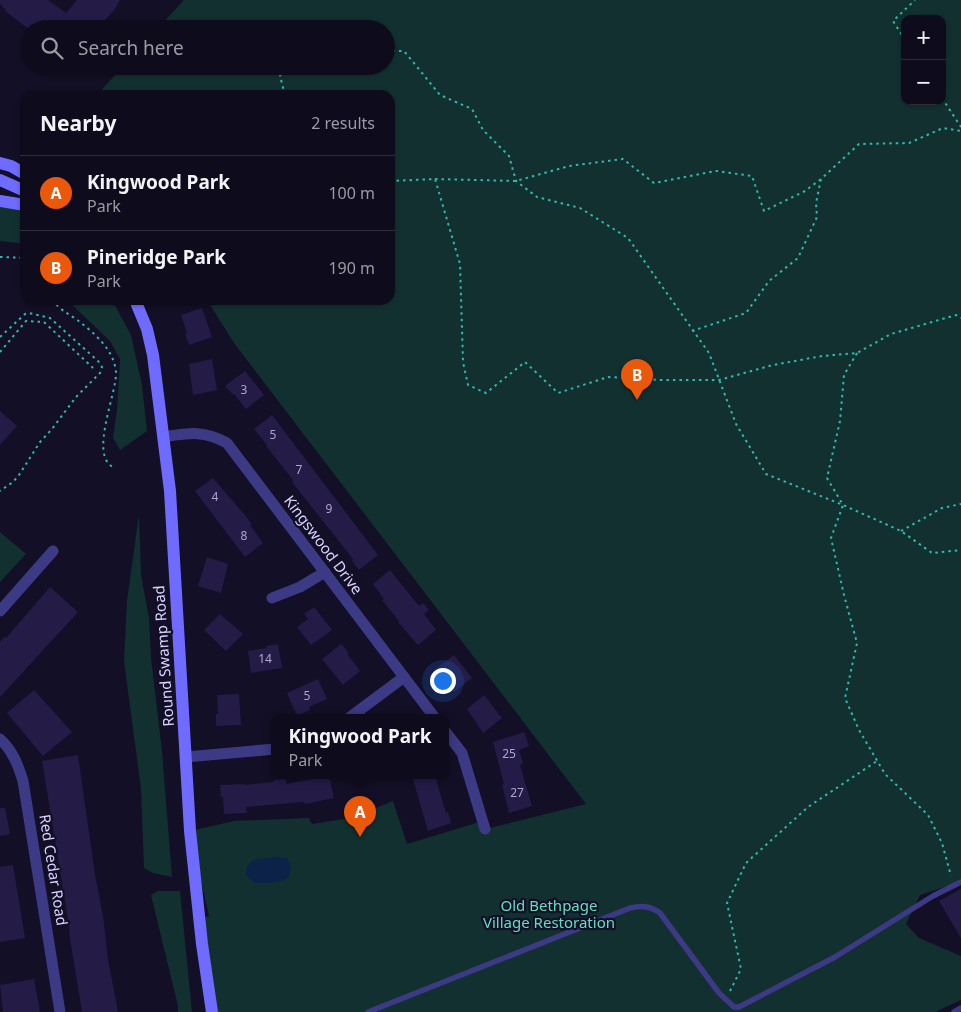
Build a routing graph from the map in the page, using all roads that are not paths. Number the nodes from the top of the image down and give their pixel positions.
1 (0, 151) edge
2 (0, 163) edge
3 (20, 171) edge
4 (20, 172) edge
5 (0, 180) edge
6 (20, 190) edge
7 (0, 201) edge
8 (20, 204) edge
9 (137, 305) edge
10 (163, 438) junction
11 (53, 551) dead end
12 (325, 572) junction
13 (272, 598) dead end
14 (0, 610) edge
15 (404, 677) junction
16 (354, 714) edge
17 (432, 714) edge
18 (449, 736) edge
19 (0, 739) edge
20 (271, 749) edge
21 (186, 757) junction
22 (485, 829) dead end
23 (961, 882) edge
24 (961, 1008) edge
25 (60, 1012) edge
26 (212, 1012) edge
27 (368, 1012) edge
28 (954, 1012) edge

1 - 3 main road
2 - 4 main road
5 - 6 main road
7 - 8 main road
9 - 10 main road, Round Swamp Road
10 - 12 street, Kingswood Drive
10 - 21 main road, Round Swamp Road
11 - 14 street
12 - 13 street
12 - 15 street, Kingswood Drive
15 - 16 street
15 - 17 street, Kingswood Drive
18 - 22 street
19 - 25 street, Red Cedar Road
20 - 21 street
21 - 26 main road, Round Swamp Road
23 - 27 lane
24 - 28 lane

